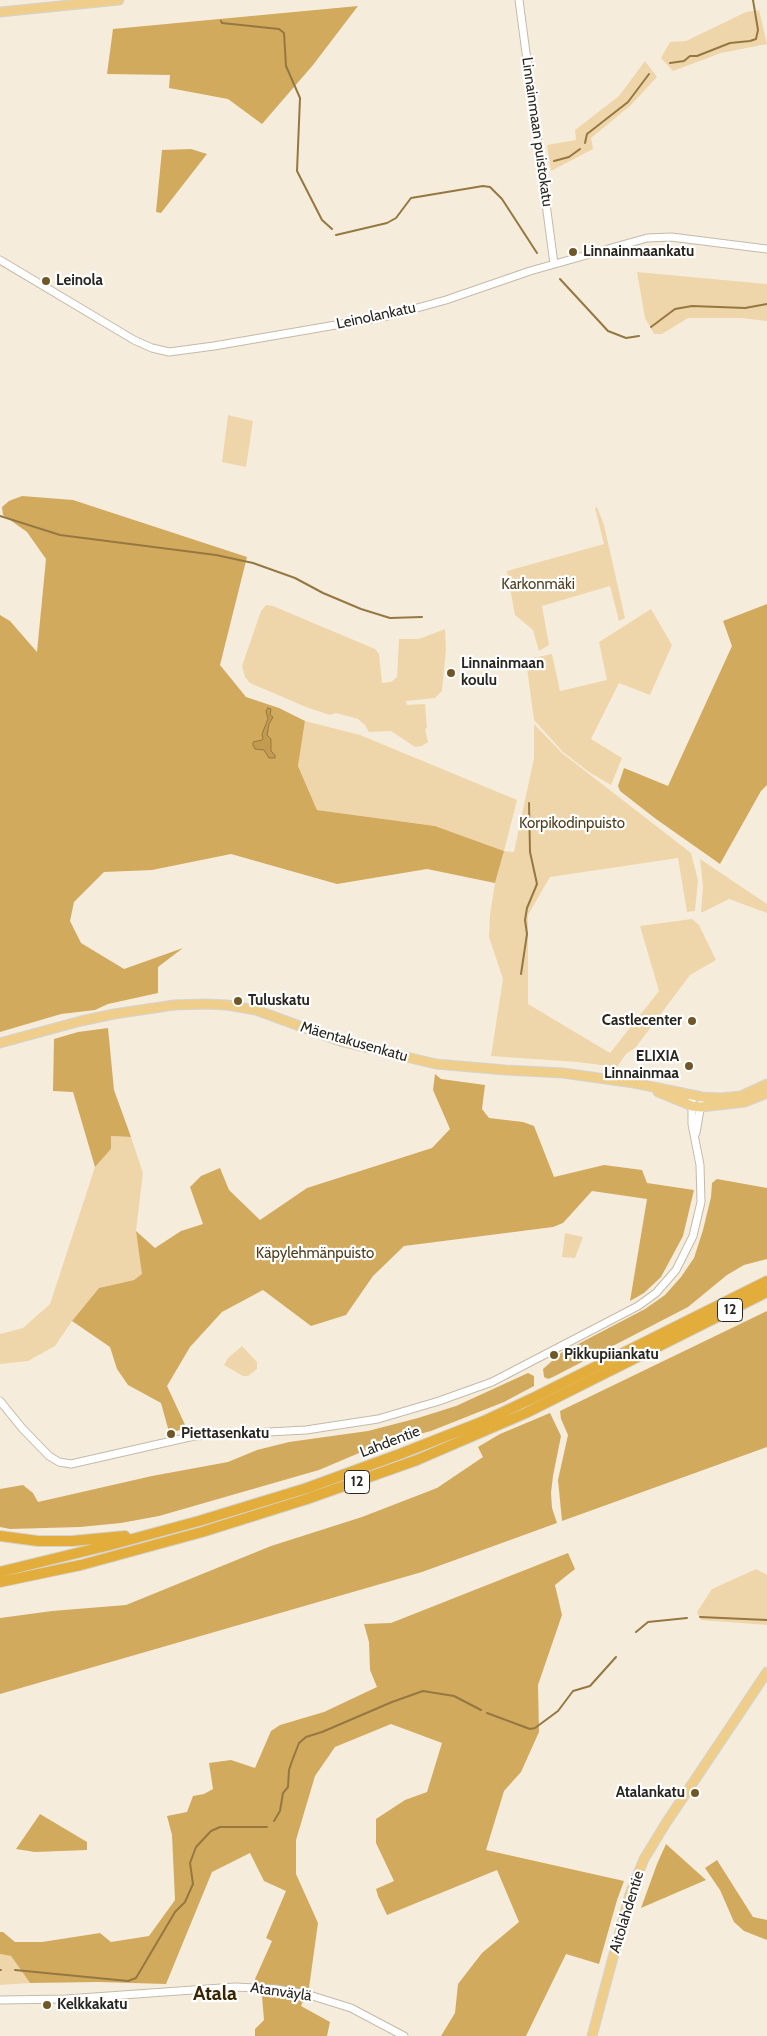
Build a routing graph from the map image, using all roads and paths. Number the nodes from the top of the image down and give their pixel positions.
1 (119, 0) edge
2 (519, 0) edge
3 (0, 12) edge
4 (767, 249) edge
5 (0, 260) edge
6 (554, 264) junction
7 (0, 1043) edge
8 (767, 1084) edge
9 (767, 1094) edge
10 (697, 1102) junction
11 (767, 1281) edge
12 (767, 1292) edge
13 (0, 1401) edge
14 (199, 1520) junction
15 (0, 1536) edge
16 (0, 1572) edge
17 (0, 1582) edge
18 (767, 1672) edge
19 (0, 2000) edge
20 (404, 2036) edge
21 (592, 2036) edge

1 - 3 main road
2 - 6 street, Linnainmaan puistokatu
4 - 6 street, Leinolankatu
5 - 6 street, Leinolankatu
7 - 10 main road, Mäentakusenkatu
8 - 10 main road, Mäentakusenkatu
9 - 10 main road, Mäentakusenkatu
10 - 13 street
11 - 14 highway, Lahdentie / 12
12 - 17 highway, Lahdentie / 12
14 - 15 highway
14 - 16 highway, Lahdentie / 12
18 - 21 main road, Aitolahdentie
19 - 20 street, Atanväylä

